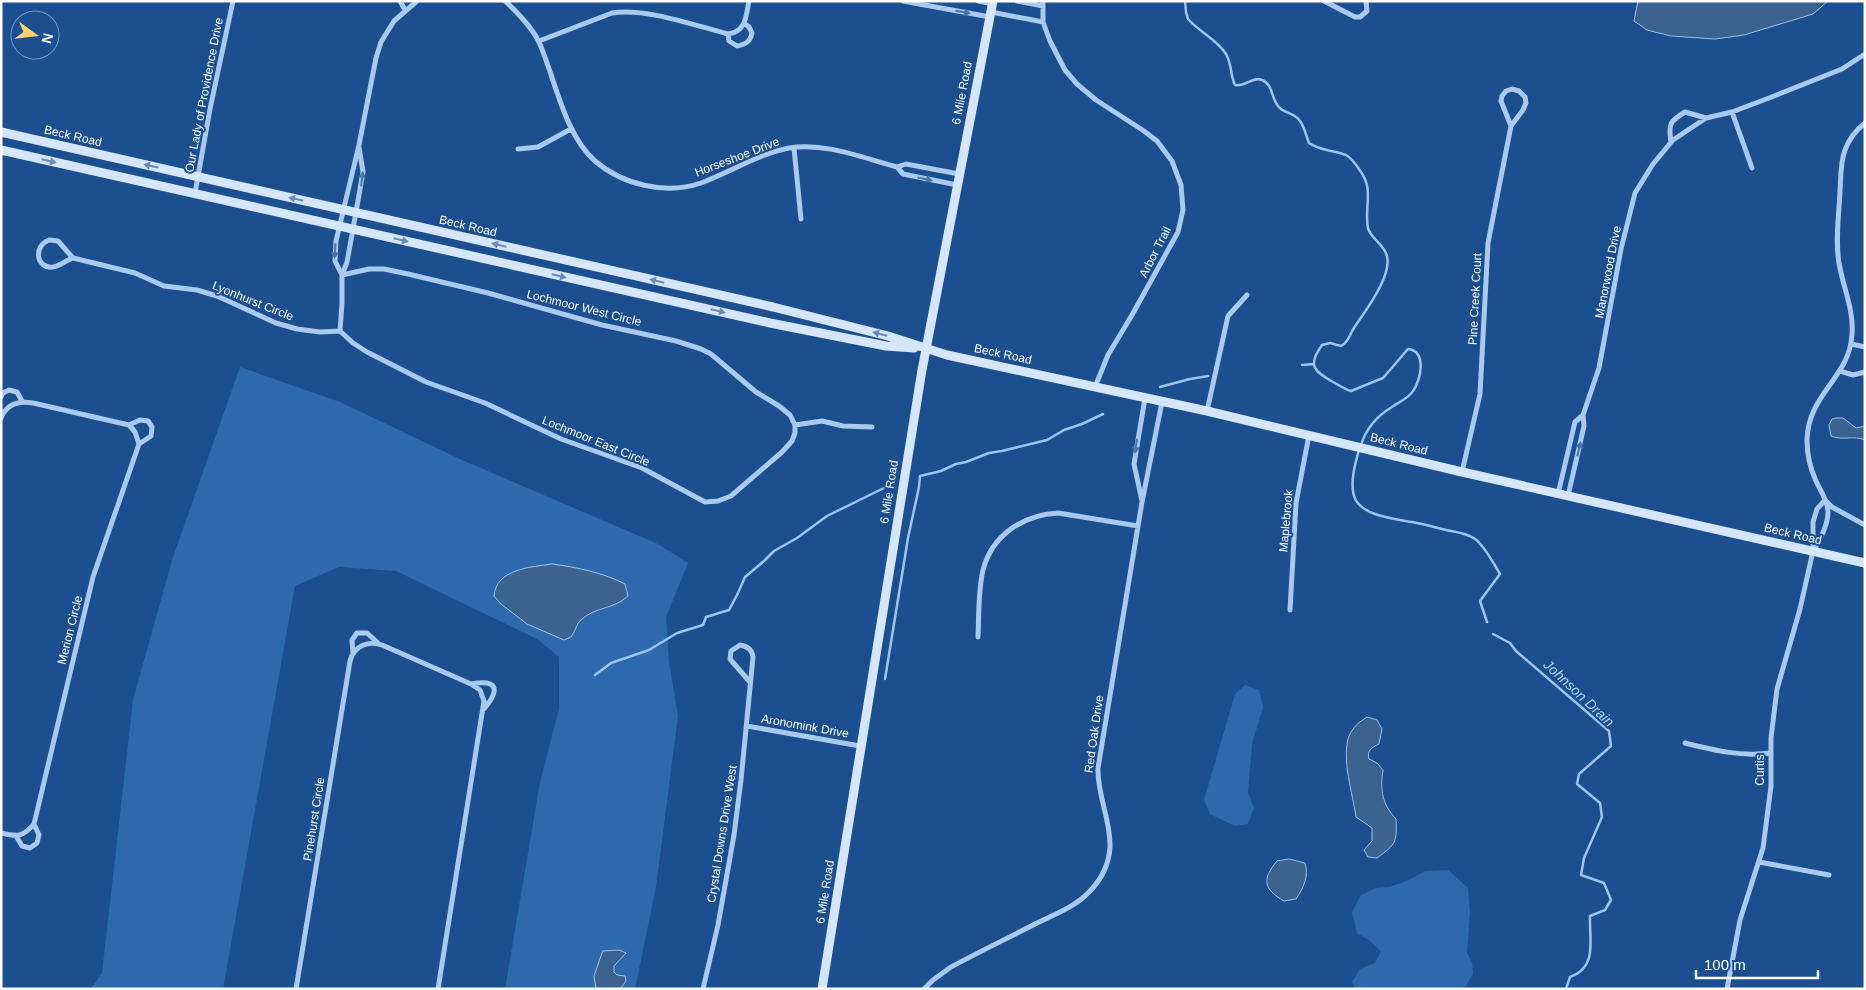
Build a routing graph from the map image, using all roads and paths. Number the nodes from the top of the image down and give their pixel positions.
1 (232, 1) edge
2 (400, 1) edge
3 (417, 1) edge
4 (505, 1) edge
5 (748, 1) edge
6 (903, 1) edge
7 (978, 1) edge
8 (1017, 1) edge
9 (1325, 1) edge
10 (1366, 1) edge
11 (1043, 4) edge
12 (992, 9) edge
13 (405, 10) junction
14 (1043, 22) junction
15 (744, 23) junction
16 (728, 34) junction
17 (538, 42) junction
18 (1865, 54) edge
19 (1732, 112) junction
20 (1706, 118) junction
21 (1865, 123) edge
22 (1511, 126) junction
23 (572, 129) junction
24 (1, 132) edge
25 (1671, 142) junction
26 (359, 144) junction
27 (794, 148) junction
28 (518, 149) dead end
29 (1, 150) edge
30 (897, 167) junction
31 (1752, 168) dead end
32 (960, 174) junction
33 (198, 176) junction
34 (957, 185) junction
35 (195, 193) junction
36 (343, 210) junction
37 (357, 213) junction
38 (801, 219) dead end
39 (340, 226) junction
40 (354, 229) junction
41 (73, 258) junction
42 (342, 276) junction
43 (1247, 295) dead end
44 (340, 331) junction
45 (1851, 344) junction
46 (1865, 347) edge
47 (927, 349) junction
48 (1840, 371) junction
49 (1865, 372) edge
50 (1095, 387) junction
51 (1, 397) edge
52 (1145, 398) junction
53 (22, 401) junction
54 (1162, 402) junction
55 (1, 404) edge
56 (1206, 411) junction
57 (4, 412) junction
58 (1583, 415) junction
59 (1, 418) edge
60 (129, 425) junction
61 (794, 425) junction
62 (872, 427) dead end
63 (1310, 434) junction
64 (139, 444) junction
65 (1462, 472) junction
66 (1558, 494) junction
67 (1568, 496) junction
68 (1825, 500) junction
69 (1142, 502) junction
70 (1865, 525) edge
71 (1138, 526) junction
72 (1813, 551) junction
73 (1865, 563) edge
74 (1290, 610) dead end
75 (978, 637) dead end
76 (378, 644) junction
77 (353, 654) junction
78 (749, 681) junction
79 (471, 684) junction
80 (484, 709) junction
81 (747, 726) junction
82 (1685, 744) dead end
83 (860, 746) junction
84 (1770, 753) junction
85 (34, 824) junction
86 (1, 833) edge
87 (16, 836) junction
88 (1759, 862) junction
89 (1829, 875) dead end
90 (296, 989) edge
91 (438, 989) edge
92 (703, 989) edge
93 (822, 989) edge
94 (924, 989) edge
95 (1727, 989) edge

1 - 33 street, Our Lady of Providence Drive
2 - 13 street
3 - 13 street
4 - 17 street, Horseshoe Drive
5 - 15 street
6 -> 12 street
7 - 12 street
8 - 11 street, Arbor Trail
9 - 10 street
11 - 14 street, Arbor Trail
12 - 14 street
12 - 32 main road, 6 Mile Road
13 - 26 street
14 - 50 street, Arbor Trail
15 - 16 street
15 - 16 street
16 - 17 street
17 - 23 street, Horseshoe Drive
18 - 19 street, Manorwood Drive
19 - 20 street, Manorwood Drive
19 - 31 street
20 - 25 street, Manorwood Drive
20 - 25 street, Manorwood Drive
21 - 45 street
22 - 22 street, Pine Creek Court
22 - 65 street, Pine Creek Court
23 - 27 street, Horseshoe Drive
23 - 28 street
33 -> 24 main road, Beck Road
25 - 58 street, Manorwood Drive
26 - 36 street
37 -> 26 street
27 - 30 street, Horseshoe Drive
27 - 38 street
29 -> 35 main road, Beck Road
30 - 32 street, Horseshoe Drive
30 -> 34 street, Horseshoe Drive
32 - 34 main road, 6 Mile Road
33 - 35 street, Our Lady of Providence Drive
36 -> 33 main road, Beck Road
34 - 47 main road, 6 Mile Road
35 - 39 main road, Beck Road
36 - 37 main road, Beck Road
36 - 39 street
37 - 40 street
47 -> 37 main road, Beck Road
39 - 40 main road, Beck Road
39 -> 42 street
40 - 42 street
40 -> 47 main road, Beck Road
41 - 41 street
41 - 44 street, Lyonhurst Circle
42 - 44 street
42 - 61 street, Lochmoor West Circle
43 - 56 street
44 - 61 street, Lochmoor East Circle
45 - 46 street
45 - 48 street
47 - 50 main road, Beck Road
47 - 83 main road, 6 Mile Road
48 - 49 street
48 - 68 street
50 - 52 main road, Beck Road
51 - 53 street, Merion Circle
52 - 54 main road, Beck Road
52 -> 69 street, Red Oak Drive
53 - 57 street
53 - 60 street, Merion Circle
54 - 56 main road, Beck Road
54 - 69 street, Red Oak Drive
55 - 57 street
56 - 63 main road, Beck Road
57 - 59 street
58 - 66 street, Manorwood Drive
67 -> 58 street, Manorwood Drive
60 - 64 street
60 - 64 street, Merion Circle
61 - 62 street
63 - 65 main road, Beck Road
63 - 74 street, Maplebrook
64 - 85 street, Merion Circle
65 - 66 main road, Beck Road
66 - 67 main road, Beck Road
67 - 72 main road, Beck Road
68 - 70 street
68 - 72 street
68 - 72 street
69 - 71 street, Red Oak Drive
71 - 75 street
71 - 94 street, Red Oak Drive
72 - 73 main road, Beck Road
72 - 84 street, Curtis
76 - 77 street
76 - 77 street, Pinehurst Circle
76 - 79 street, Pinehurst Circle
77 - 90 street, Pinehurst Circle
78 - 78 street, Crystal Downs Drive West
78 - 81 street, Crystal Downs Drive West
79 - 80 street
79 - 80 street, Pinehurst Circle
80 - 91 street, Pinehurst Circle
81 - 83 street, Aronomink Drive
81 - 92 street, Crystal Downs Drive West
82 - 84 street
83 - 93 main road, 6 Mile Road
84 - 88 street, Curtis
85 - 87 street
85 - 87 street, Merion Circle
86 - 87 street, Merion Circle
88 - 89 street
88 - 95 street, Curtis

